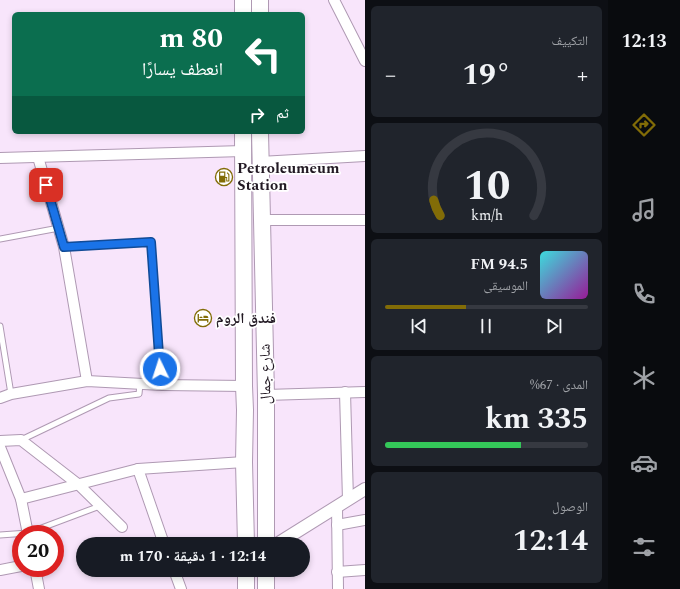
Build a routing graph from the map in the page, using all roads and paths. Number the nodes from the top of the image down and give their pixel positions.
1 (243, 0) edge
2 (260, 0) edge
3 (334, 0) edge
4 (243, 12) edge
5 (260, 12) edge
6 (365, 60) edge
7 (243, 134) edge
8 (260, 134) edge
9 (243, 151) junction
10 (260, 156) junction
11 (365, 156) edge
12 (38, 157) junction
13 (0, 158) edge
14 (262, 220) junction
15 (365, 220) edge
16 (59, 228) junction
17 (0, 239) edge
18 (64, 247) junction
19 (0, 326) edge
20 (87, 381) junction
21 (140, 384) junction
22 (162, 385) junction
23 (244, 386) junction
24 (345, 392) junction
25 (365, 392) edge
26 (11, 394) junction
27 (266, 395) junction
28 (0, 398) edge
29 (21, 440) junction
30 (0, 448) edge
31 (244, 462) junction
32 (138, 469) junction
33 (78, 485) junction
34 (365, 489) edge
35 (22, 499) junction
36 (348, 500) junction
37 (100, 506) junction
38 (337, 507) junction
39 (365, 520) edge
40 (27, 525) edge
41 (49, 525) edge
42 (337, 525) junction
43 (122, 527) dead end
44 (12, 534) edge
45 (0, 535) edge
46 (162, 537) edge
47 (246, 537) edge
48 (266, 537) edge
49 (289, 537) edge
50 (12, 568) edge
51 (0, 570) edge
52 (365, 570) edge
53 (338, 572) junction
54 (37, 577) edge
55 (177, 577) edge
56 (246, 577) edge
57 (266, 577) edge
58 (39, 589) edge
59 (181, 589) edge
60 (246, 589) edge
61 (266, 589) edge
62 (338, 589) edge

1 - 4 main road
2 - 5 main road
3 - 6 street
7 - 9 main road, شارع جمال
8 - 10 main road, شارع جمال
9 - 10 main road
9 - 12 street
9 - 23 main road, شارع جمال
10 - 11 street
10 - 14 main road, شارع جمال
12 - 13 street
12 - 16 street
14 - 15 street
14 - 27 main road, شارع جمال
16 - 17 lane
16 - 18 street
18 - 20 street
18 - 22 lane
19 - 26 lane
20 - 21 street
20 - 26 street
21 - 22 street
21 - 29 lane
22 - 23 street
23 - 31 main road, شارع جمال
24 - 25 street
24 - 27 street
24 - 36 street
26 - 28 street
27 - 48 main road, شارع جمال
29 - 30 street
29 - 33 street
30 - 35 street
31 - 32 street
31 - 47 main road, شارع جمال
32 - 33 street
32 - 46 street
33 - 35 street
33 - 37 street
34 - 36 street
35 - 40 street
36 - 38 street
37 - 41 lane
37 - 43 street
38 - 42 street
38 - 49 street
39 - 42 street
42 - 53 street
44 - 45 lane
50 - 51 street
52 - 53 street
53 - 62 street
54 - 58 street
55 - 59 street
56 - 60 main road
57 - 61 main road

